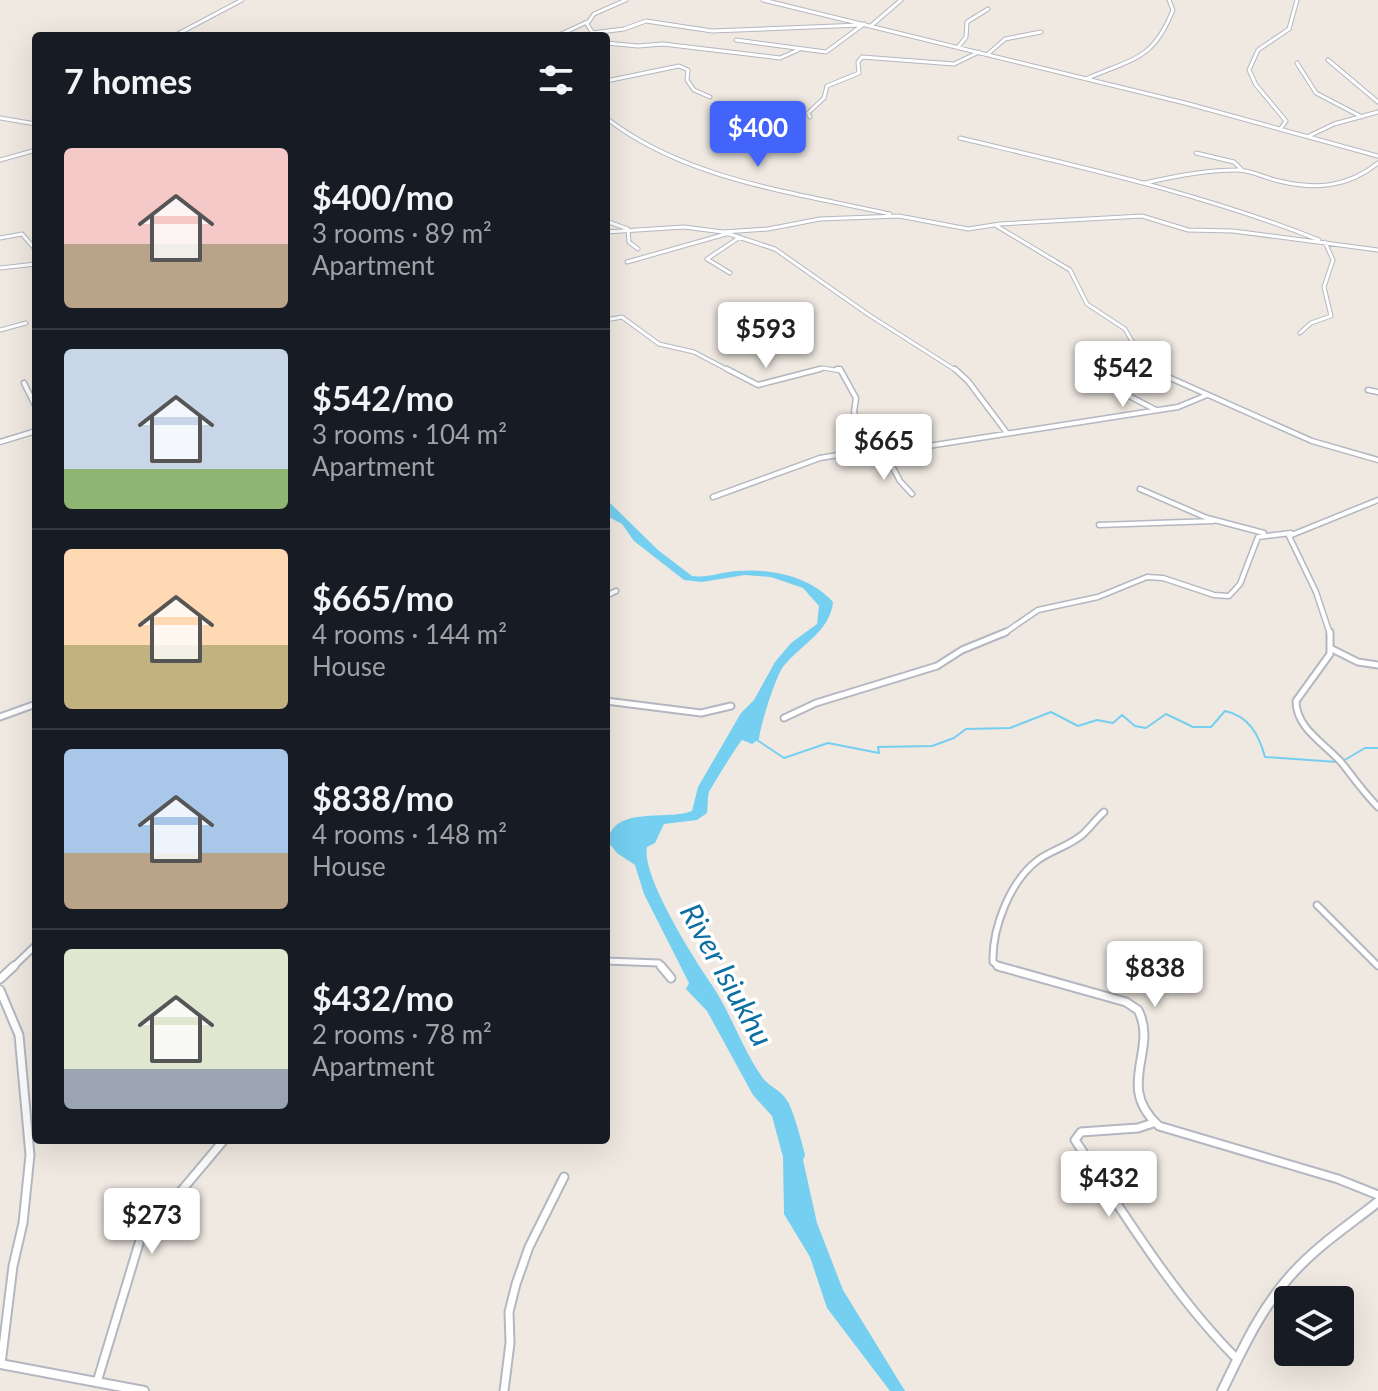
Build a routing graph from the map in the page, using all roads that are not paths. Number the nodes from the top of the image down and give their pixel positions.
1 (242, 0) edge
2 (626, 0) edge
3 (763, 0) edge
4 (787, 0) edge
5 (901, 0) edge
6 (1169, 0) edge
7 (1297, 0) edge
8 (779, 4) junction
9 (988, 9) dead end
10 (587, 22) junction
11 (865, 24) junction
12 (872, 25) junction
13 (182, 32) edge
14 (566, 32) edge
15 (592, 32) edge
16 (605, 32) edge
17 (1041, 32) dead end
18 (736, 40) dead end
19 (610, 43) edge
20 (959, 46) junction
21 (798, 50) junction
22 (980, 52) junction
23 (988, 54) junction
24 (1328, 60) dead end
25 (1297, 63) dead end
26 (1087, 78) junction
27 (610, 80) edge
28 (710, 97) dead end
29 (1378, 102) edge
30 (1378, 112) edge
31 (810, 117) dead end
32 (1362, 117) junction
33 (0, 118) edge
34 (610, 121) edge
35 (32, 123) edge
36 (1281, 128) junction
37 (1308, 136) junction
38 (960, 138) dead end
39 (32, 151) edge
40 (1196, 153) dead end
41 (1378, 156) edge
42 (0, 160) edge
43 (1378, 163) edge
44 (1242, 170) junction
45 (1144, 184) junction
46 (899, 216) junction
47 (610, 222) edge
48 (994, 225) junction
49 (628, 229) junction
50 (610, 231) edge
51 (724, 232) junction
52 (739, 237) junction
53 (0, 238) edge
54 (1324, 242) junction
55 (32, 245) edge
56 (638, 249) dead end
57 (1378, 250) edge
58 (627, 262) dead end
59 (32, 264) edge
60 (0, 268) edge
61 (730, 273) dead end
62 (610, 319) edge
63 (26, 323) dead end
64 (0, 330) edge
65 (1300, 333) dead end
66 (24, 383) dead end
67 (1104, 383) dead end
68 (1368, 390) dead end
69 (1378, 392) edge
70 (1207, 395) junction
71 (32, 399) edge
72 (1156, 410) junction
73 (32, 432) edge
74 (1008, 433) junction
75 (0, 442) edge
76 (867, 451) junction
77 (884, 451) junction
78 (1378, 460) edge
79 (1140, 489) dead end
80 (912, 494) dead end
81 (713, 497) dead end
82 (1378, 500) edge
83 (1216, 521) junction
84 (1099, 525) dead end
85 (1291, 533) junction
86 (1266, 534) junction
87 (616, 591) dead end
88 (610, 594) edge
89 (1332, 649) junction
90 (1378, 665) edge
91 (610, 701) edge
92 (32, 705) edge
93 (731, 706) dead end
94 (0, 717) edge
95 (784, 718) dead end
96 (1378, 807) edge
97 (1104, 812) dead end
98 (1317, 905) dead end
99 (32, 949) edge
100 (610, 961) edge
101 (1378, 966) edge
102 (671, 978) dead end
103 (0, 979) edge
104 (1, 993) edge
105 (1153, 1123) junction
106 (221, 1144) edge
107 (564, 1177) dead end
108 (1378, 1195) edge
109 (1378, 1202) edge
110 (1237, 1359) junction
111 (0, 1364) edge
112 (97, 1382) junction
113 (144, 1391) edge
114 (504, 1391) edge
115 (1222, 1391) edge

1 - 13 street
2 - 10 street
3 - 8 street
4 - 8 street
5 - 12 street
6 - 26 street
7 - 36 street
8 - 11 street
9 - 20 street
10 - 14 street
10 - 15 street
11 - 12 street
11 - 16 street
11 - 21 street
12 - 20 street
17 - 23 street
18 - 21 street
19 - 21 street
20 - 22 street
22 - 23 street
22 - 31 street
23 - 26 street
24 - 29 street
25 - 32 street
26 - 36 street
27 - 28 street
30 - 32 street
32 - 37 street
33 - 35 street
34 - 46 street
36 - 37 street
37 - 41 street
38 - 45 street
39 - 42 street
40 - 44 street
43 - 44 street
44 - 45 street
45 - 54 street
46 - 48 street
46 - 51 street
47 - 49 street
48 - 54 street
48 - 70 street
49 - 50 street
49 - 51 street
49 - 56 street
51 - 52 street
51 - 58 street
52 - 61 street
52 - 74 street
53 - 55 street
54 - 57 street
54 - 65 street
59 - 60 street
62 - 76 street
63 - 64 street
66 - 71 street
67 - 72 street
68 - 69 street
70 - 72 street
70 - 78 street
72 - 74 street
73 - 75 street
74 - 77 street
76 - 77 street
76 - 81 street
77 - 80 street
79 - 83 street
82 - 85 street
83 - 84 street
83 - 86 street
85 - 86 street
85 - 89 street
86 - 95 street
87 - 88 street
89 - 90 street
89 - 96 street
91 - 93 street
92 - 94 street
97 - 105 street
98 - 101 street
99 - 103 street
100 - 102 street
104 - 111 street
105 - 108 street
105 - 110 street
106 - 112 street
107 - 114 street
109 - 110 street
110 - 115 street
111 - 112 street
112 - 113 street

